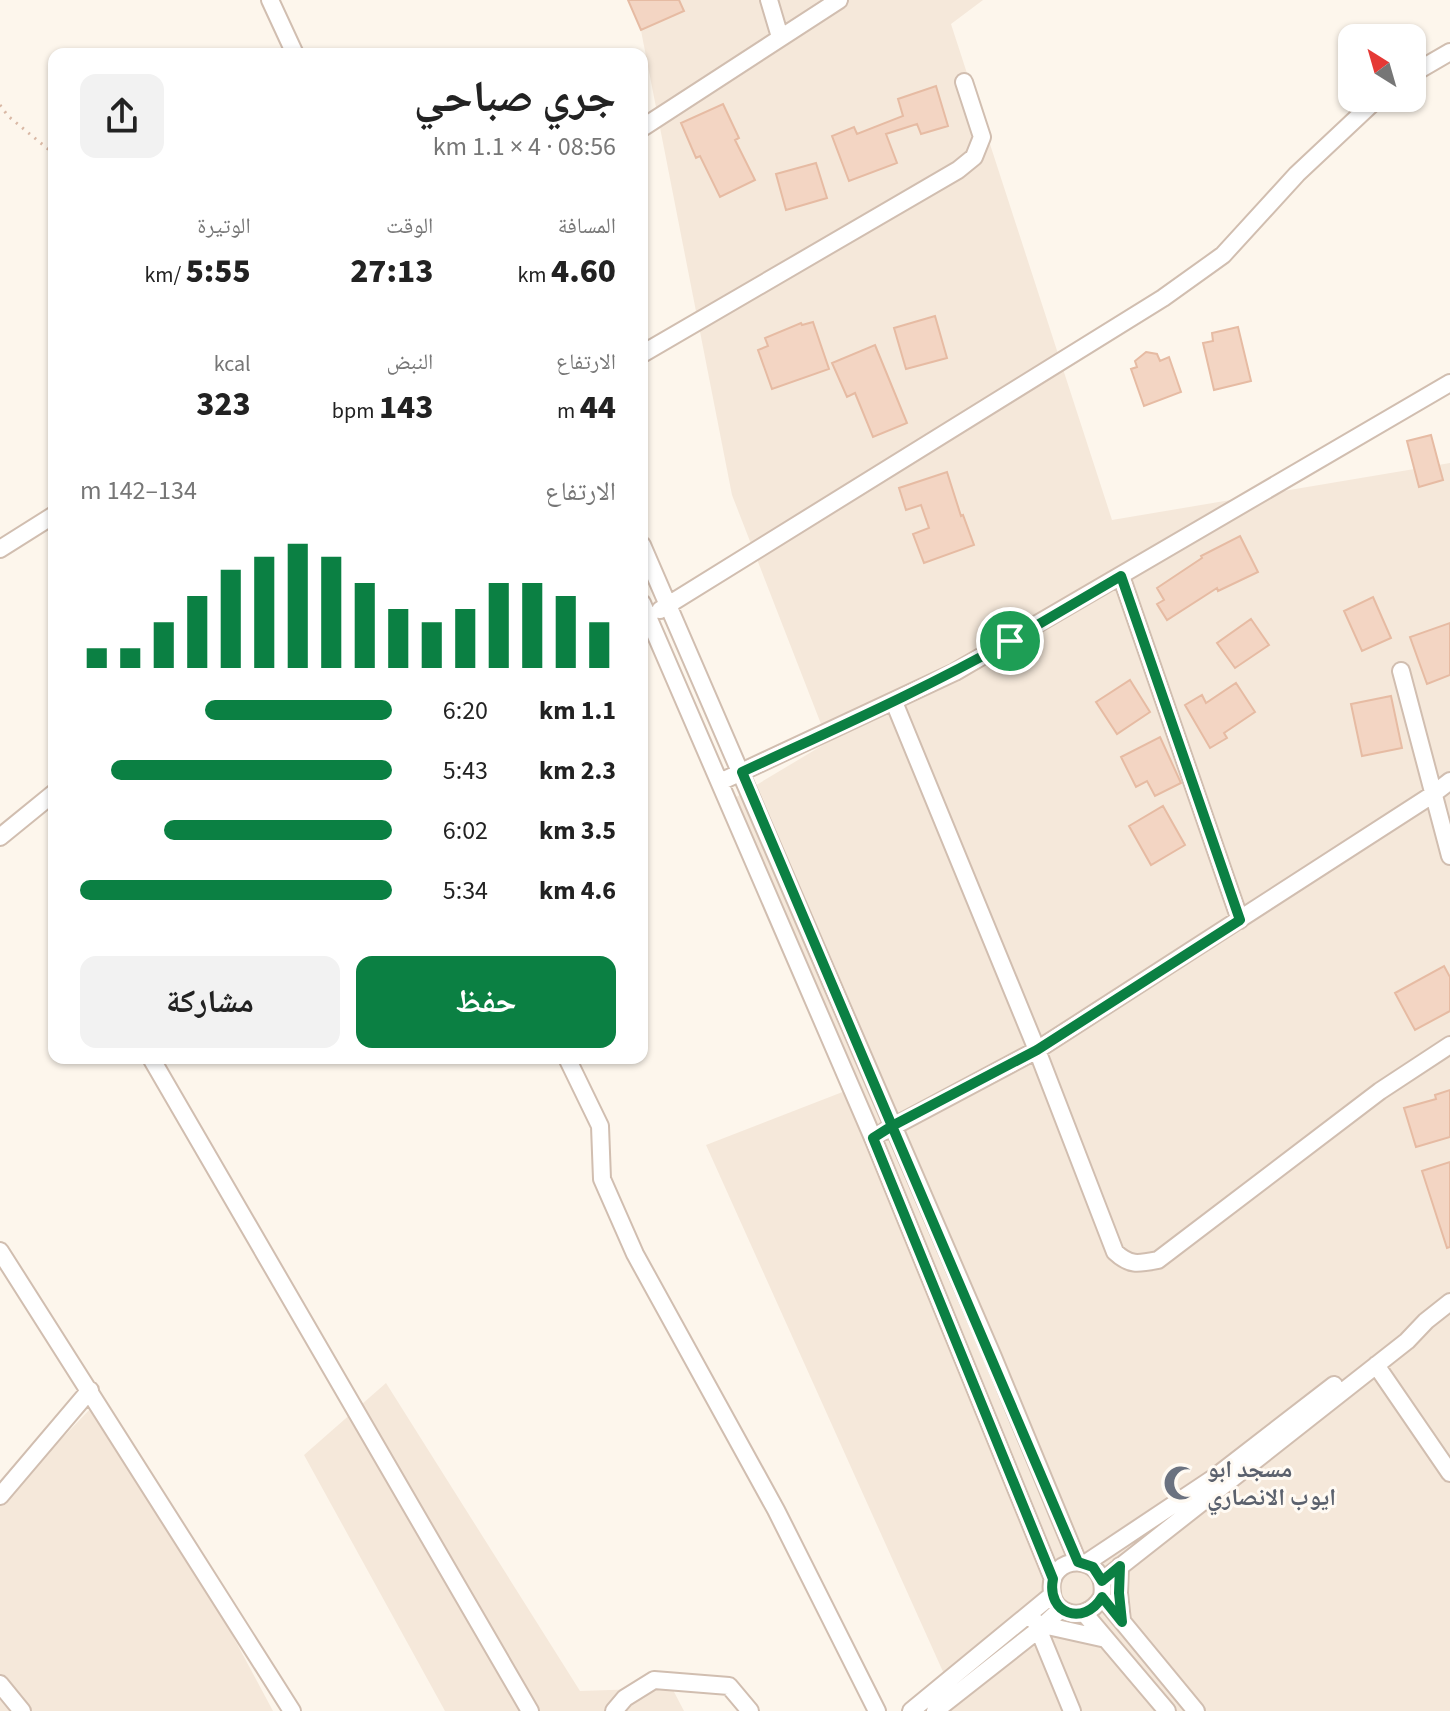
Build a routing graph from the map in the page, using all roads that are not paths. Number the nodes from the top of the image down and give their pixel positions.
1 (270, 0) edge
2 (769, 0) edge
3 (839, 0) edge
4 (780, 37) junction
5 (292, 48) edge
6 (1450, 52) edge
7 (1426, 66) edge
8 (964, 82) dead end
9 (1363, 112) edge
10 (648, 124) edge
11 (648, 351) edge
12 (1450, 383) edge
13 (48, 519) edge
14 (0, 549) edge
15 (648, 559) edge
16 (1121, 576) junction
17 (667, 605) junction
18 (648, 613) edge
19 (648, 624) edge
20 (1401, 671) dead end
21 (894, 702) junction
22 (742, 772) junction
23 (1450, 781) edge
24 (720, 782) junction
25 (1432, 795) junction
26 (48, 798) edge
27 (0, 837) edge
28 (1450, 856) edge
29 (1240, 920) junction
30 (1450, 1045) edge
31 (1037, 1050) junction
32 (154, 1064) edge
33 (570, 1064) edge
34 (892, 1126) junction
35 (873, 1138) junction
36 (0, 1251) edge
37 (1450, 1302) edge
38 (1426, 1321) junction
39 (1376, 1365) junction
40 (90, 1390) junction
41 (1450, 1473) edge
42 (0, 1496) edge
43 (1082, 1563) junction
44 (1120, 1566) junction
45 (1102, 1589) junction
46 (1055, 1594) junction
47 (1031, 1612) junction
48 (1084, 1613) junction
49 (1122, 1622) junction
50 (1041, 1628) junction
51 (1106, 1639) junction
52 (0, 1684) edge
53 (22, 1711) edge
54 (292, 1711) edge
55 (530, 1711) edge
56 (614, 1711) edge
57 (750, 1711) edge
58 (877, 1711) edge
59 (911, 1711) edge
60 (935, 1711) edge
61 (1072, 1711) edge
62 (1167, 1711) edge
63 (1196, 1711) edge

1 - 5 street
2 - 4 street
3 - 4 street
4 - 10 street
6 - 7 street
8 - 11 street
9 - 17 street
12 - 16 street
13 - 14 street
15 - 17 street
16 - 21 street
16 - 29 street
17 - 18 street
17 - 22 street
19 - 24 street
20 - 25 street
21 - 22 street
21 - 31 street
22 - 24 street
22 - 34 street
23 - 25 street
24 - 35 street
25 - 28 street
25 - 29 street
26 - 27 street
29 - 31 street
30 - 31 street
31 - 34 street
32 - 55 street
33 - 58 street
34 - 35 street
34 - 43 street
35 - 46 street
36 - 40 street
37 - 38 street
38 - 39 street
38 - 43 street
39 - 41 street
39 - 44 street
40 - 42 street
40 - 54 street
43 - 45 street
43 - 46 street
44 - 45 street
44 - 49 street
45 - 48 street
45 - 49 street
46 - 47 street
46 - 48 street
46 - 50 street
47 - 50 street
47 - 59 street
48 - 51 street
49 - 63 street
50 - 51 street
50 - 60 street
50 - 61 street
51 - 62 street
52 - 53 street
56 - 57 street

